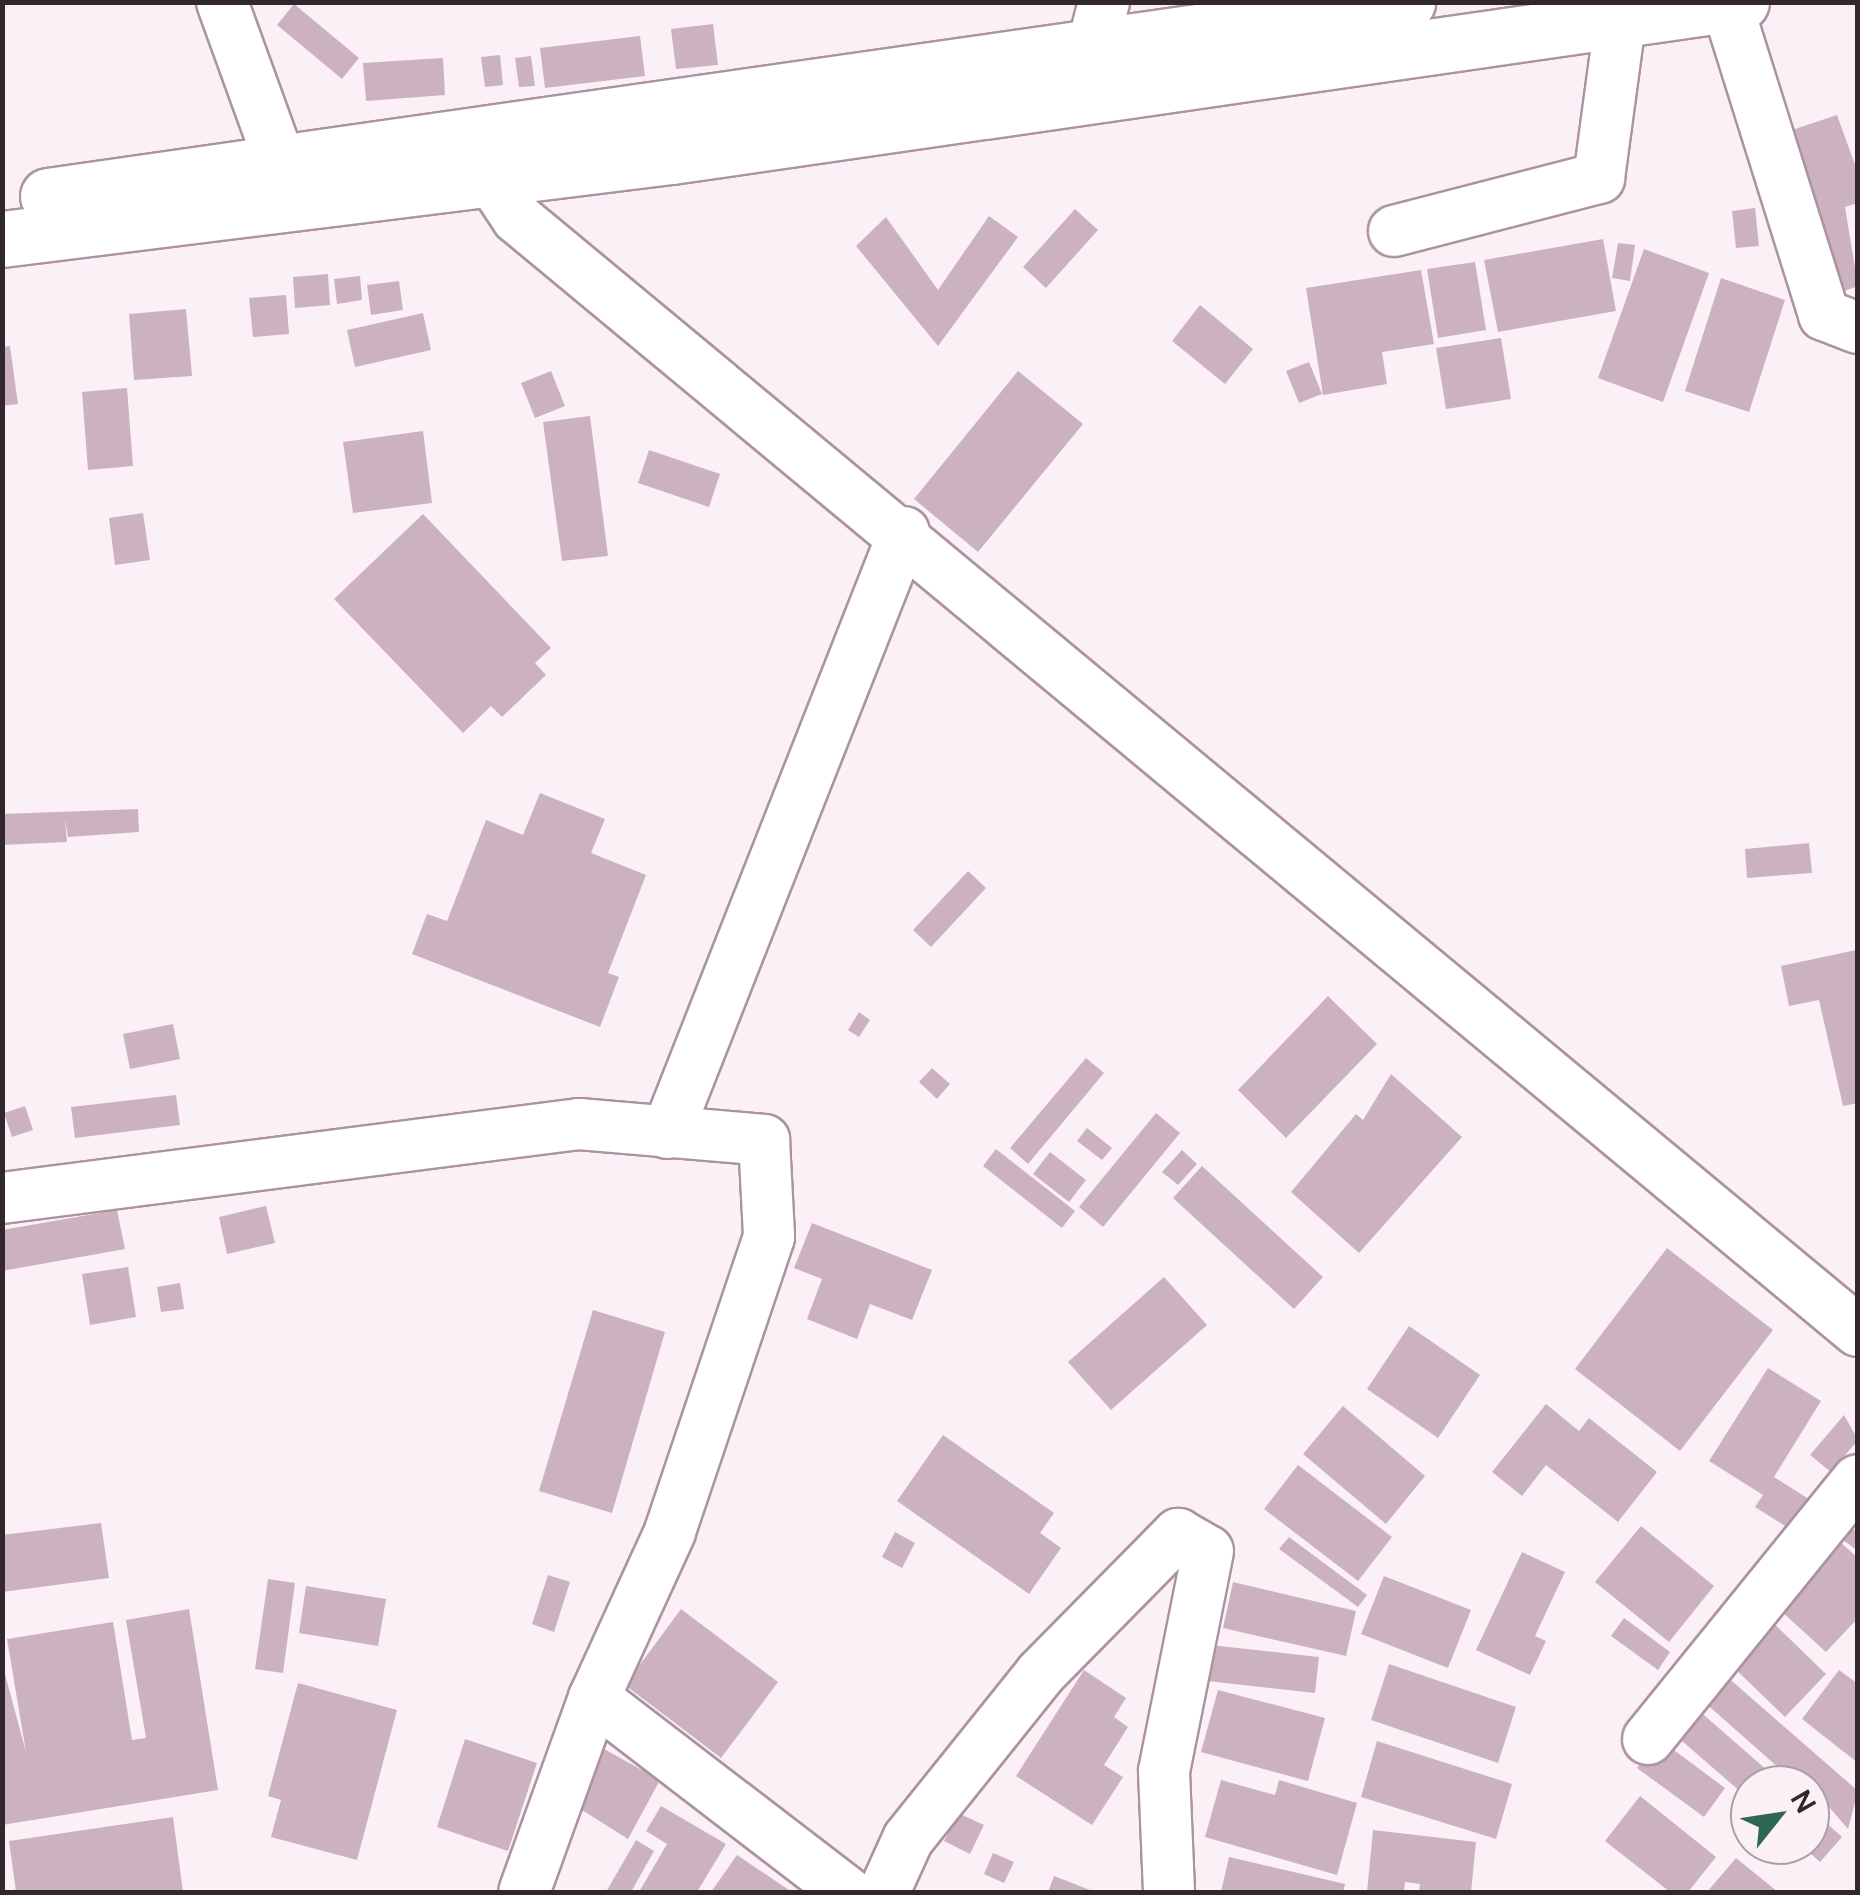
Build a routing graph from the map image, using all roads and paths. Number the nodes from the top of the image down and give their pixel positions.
1 (222, 2) edge
2 (1407, 2) edge
3 (1734, 4) edge
4 (1339, 8) edge
5 (1620, 22) junction
6 (1099, 24) edge
7 (491, 179) junction
8 (289, 184) junction
9 (2, 202) edge
10 (1394, 231) dead end
11 (2, 240) edge
12 (1858, 328) edge
13 (904, 532) junction
14 (667, 1132) junction
15 (2, 1198) edge
16 (1858, 1331) edge
17 (1858, 1480) edge
18 (594, 1698) junction
19 (1648, 1739) dead end
20 (524, 1892) edge
21 (847, 1892) edge
22 (884, 1892) edge
23 (1169, 1892) edge

1 - 8 street
2 - 4 main road
3 - 5 main road
3 - 12 street
4 - 6 main road
5 - 7 main road
5 - 10 street
6 - 8 main road
7 - 8 main road
7 - 13 street
8 - 9 main road
8 - 11 main road
13 - 14 street
13 - 16 street
14 - 15 street
14 - 18 street
17 - 19 street
18 - 20 street
18 - 21 street
22 - 23 street

